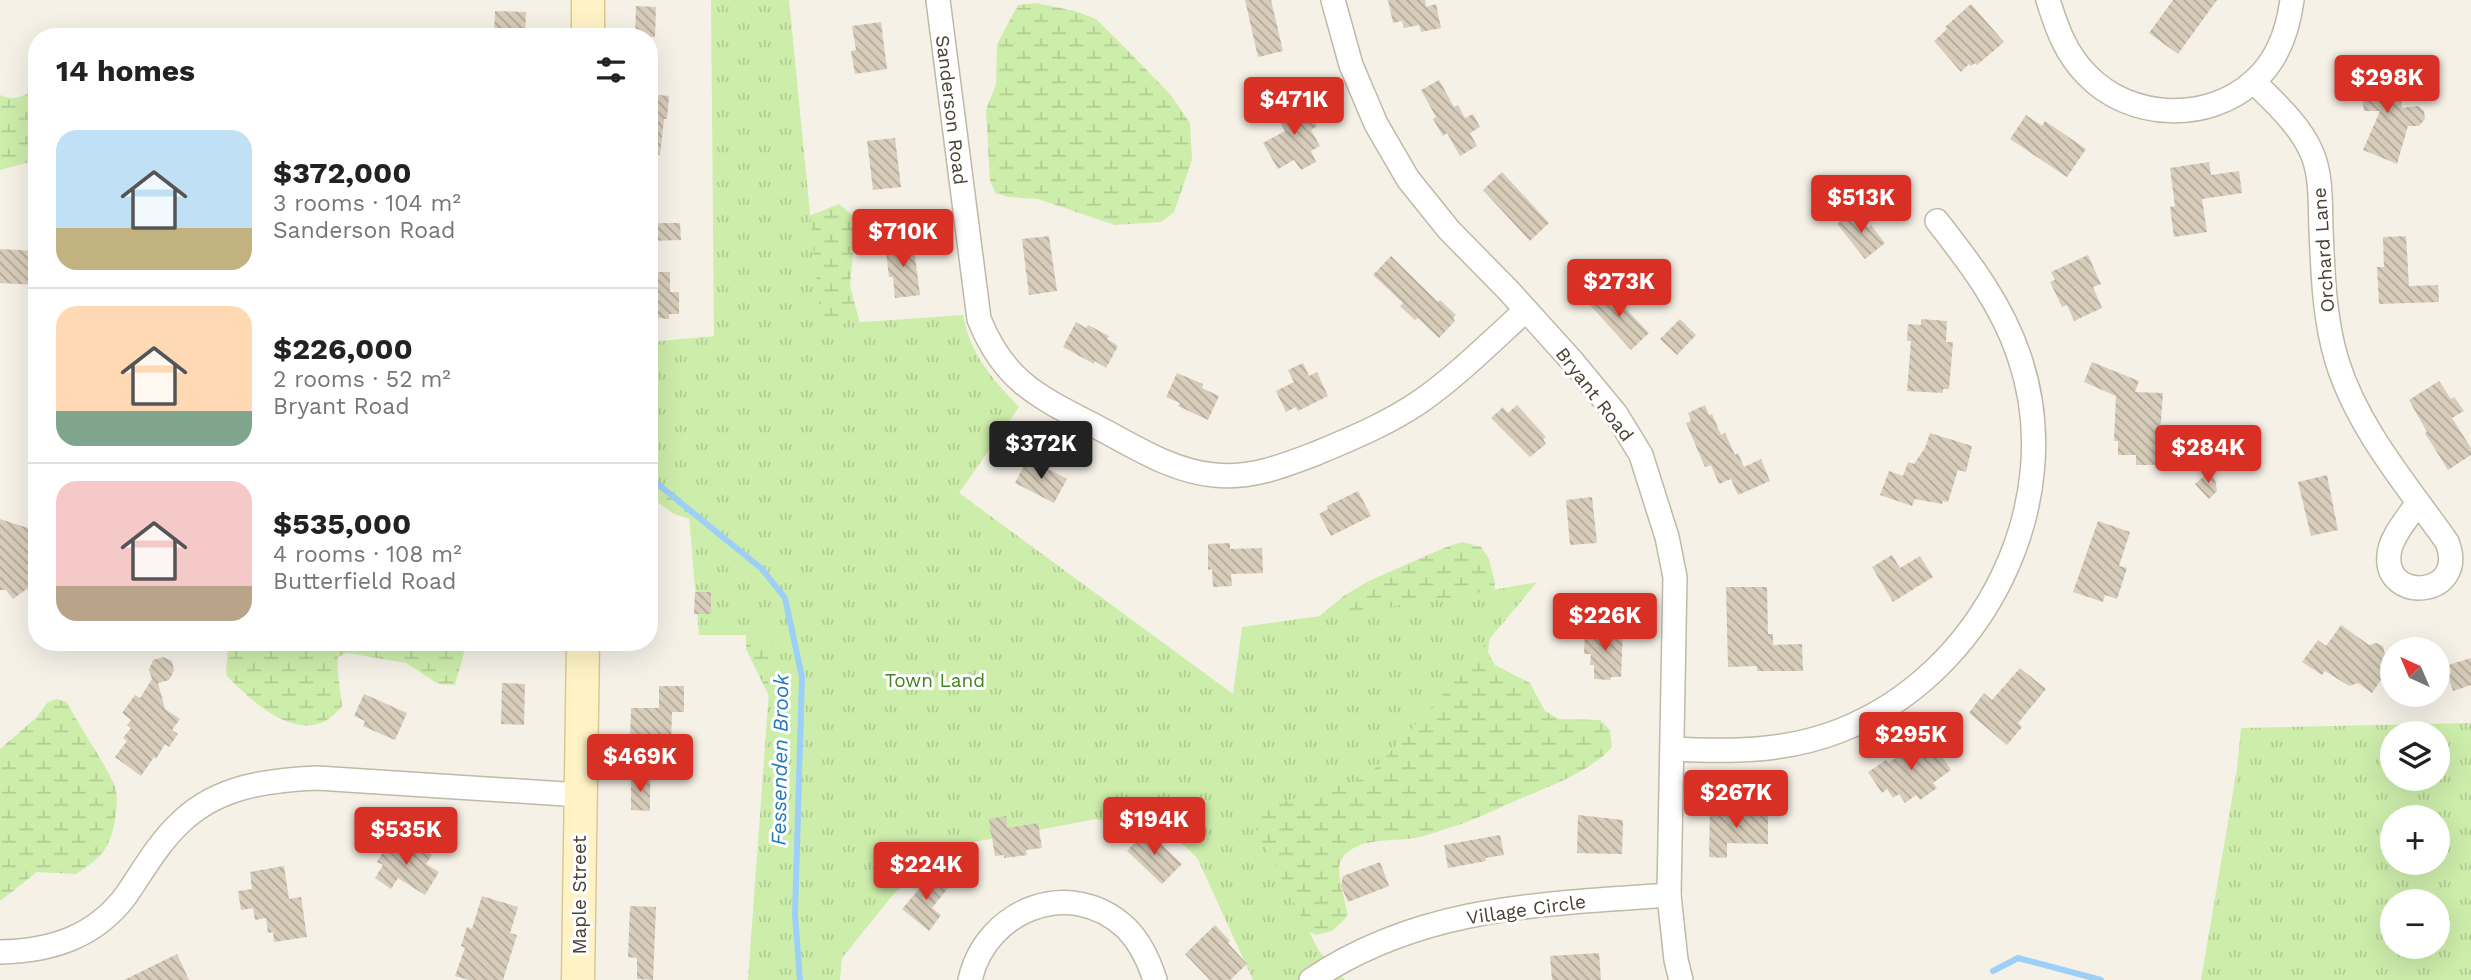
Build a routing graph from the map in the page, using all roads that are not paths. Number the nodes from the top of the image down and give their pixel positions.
1 (588, 0) edge
2 (938, 0) edge
3 (1334, 0) edge
4 (2048, 0) edge
5 (2292, 0) edge
6 (588, 28) edge
7 (2254, 82) junction
8 (1937, 221) dead end
9 (1526, 310) junction
10 (2418, 502) dead end
11 (583, 651) edge
12 (1672, 749) junction
13 (580, 795) junction
14 (1670, 895) junction
15 (0, 953) edge
16 (578, 980) edge
17 (970, 980) edge
18 (1155, 980) edge
19 (1311, 980) edge
20 (1681, 980) edge

1 - 6 main road
2 - 9 street, Sanderson Road
3 - 9 street, Bryant Road
4 - 7 street
5 - 7 street
7 - 10 street, Orchard Lane
8 - 12 street
9 - 12 street, Bryant Road
11 - 13 main road, Maple Street
12 - 14 street, Bryant Road
13 - 15 street
13 - 16 main road, Maple Street
14 - 19 street, Village Circle
14 - 20 street, Bryant Road
17 - 18 street

